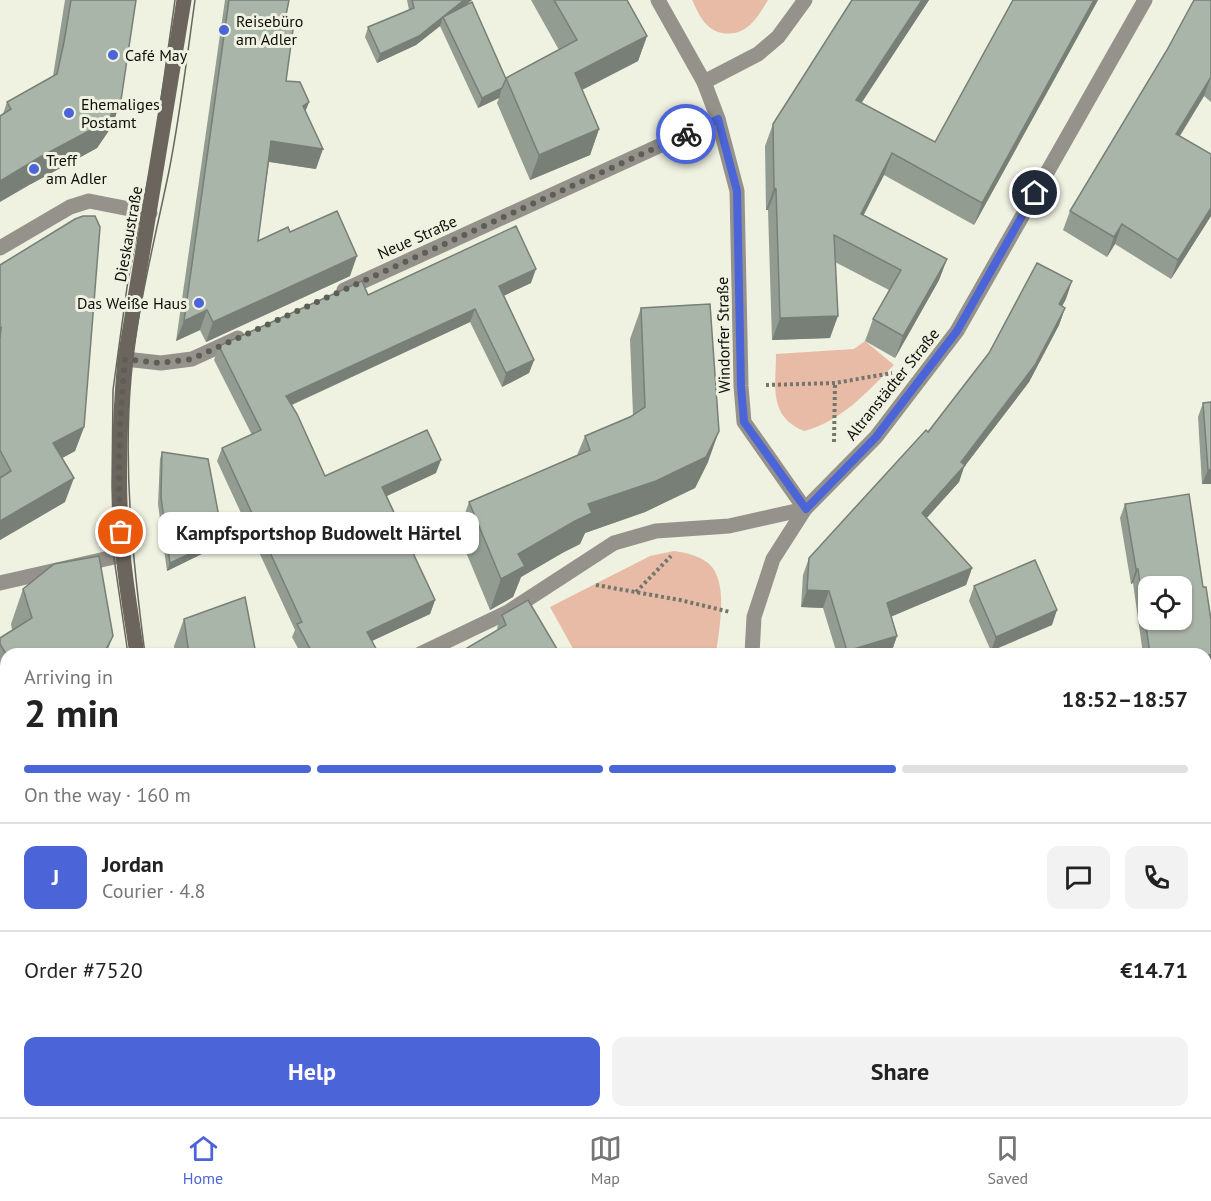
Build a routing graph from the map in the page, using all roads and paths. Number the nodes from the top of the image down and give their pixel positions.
1 (184, 0) edge
2 (658, 0) edge
3 (805, 0) edge
4 (1145, 0) edge
5 (704, 82) junction
6 (718, 119) junction
7 (150, 213) junction
8 (0, 248) edge
9 (332, 296) edge
10 (256, 330) edge
11 (125, 359) junction
12 (930, 366) junction
13 (835, 383) junction
14 (741, 386) junction
15 (834, 480) junction
16 (806, 509) junction
17 (699, 528) junction
18 (123, 555) junction
19 (561, 579) junction
20 (0, 583) edge
21 (635, 592) junction
22 (754, 617) junction
23 (135, 648) edge
24 (434, 648) edge
25 (752, 648) edge

1 - 7 main road, Dieskaustraße
2 - 5 street, Windorfer Straße
3 - 5 street
4 - 12 street, Altranstädter Straße
5 - 6 street, Windorfer Straße
6 - 9 street, Neue Straße
6 - 14 street, Windorfer Straße
7 - 8 street
7 - 11 main road, Dieskaustraße
10 - 11 street
11 - 18 main road, Dieskaustraße
12 - 13 path
12 - 15 street, Altranstädter Straße
13 - 14 path
13 - 15 path
14 - 16 street, Windorfer Straße
15 - 16 street, Altranstädter Straße
16 - 17 street
16 - 22 street
17 - 19 street
17 - 21 path
18 - 20 street
18 - 23 main road, Dieskaustraße
19 - 21 path
19 - 24 street
21 - 22 path
22 - 25 street

